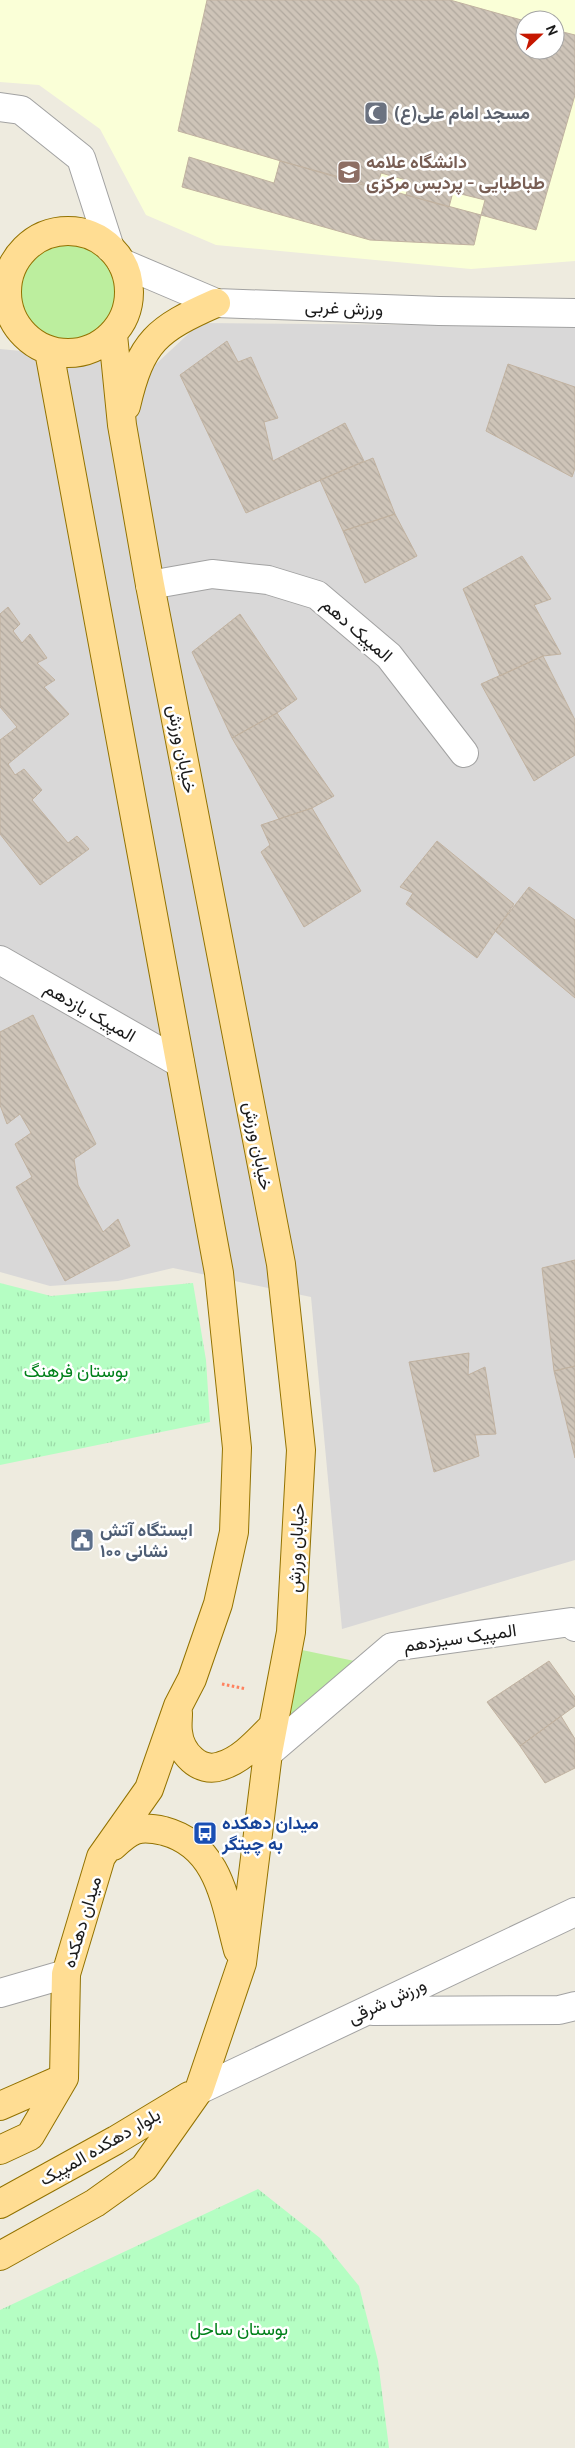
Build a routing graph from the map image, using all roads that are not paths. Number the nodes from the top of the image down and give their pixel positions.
1 (0, 107) edge
2 (116, 256) junction
3 (216, 303) junction
4 (575, 313) edge
5 (112, 335) junction
6 (49, 351) junction
7 (122, 424) junction
8 (150, 585) junction
9 (464, 753) dead end
10 (0, 960) edge
11 (180, 1063) junction
12 (573, 1625) edge
13 (178, 1706) junction
14 (273, 1726) junction
15 (268, 1753) junction
16 (101, 1857) junction
17 (575, 1912) edge
18 (242, 1963) junction
19 (66, 1974) junction
20 (0, 1993) edge
21 (575, 2006) edge
22 (364, 2011) junction
23 (64, 2078) junction
24 (199, 2090) junction
25 (0, 2106) edge
26 (0, 2150) edge
27 (0, 2204) edge
28 (0, 2256) edge

1 - 2 street
2 - 3 street, ورزش غربی
2 - 5 main road
2 - 6 main road
3 - 4 street, ورزش غربی
3 - 7 main road
5 - 6 main road
5 - 7 main road, خیابان ورزش
6 - 11 main road
7 - 8 main road, خیابان ورزش
8 - 9 street, المپیک دهم
8 - 14 main road, خیابان ورزش
10 - 11 street, المپیک یازدهم
11 - 13 main road
12 - 15 street, المپیک سیزدهم
13 - 14 main road
13 - 16 main road
14 - 15 main road, خیابان ورزش
15 - 18 main road, خیابان ورزش
16 - 18 main road
16 - 19 main road, میدان دهکده
17 - 22 street, ورزش شرقی
18 - 24 main road
19 - 20 street
19 - 23 main road, میدان دهکده
21 - 22 street
22 - 24 street, ورزش شرقی
23 - 25 main road
23 - 26 main road
24 - 27 main road, بلوار دهکده المپیک
24 - 28 main road

